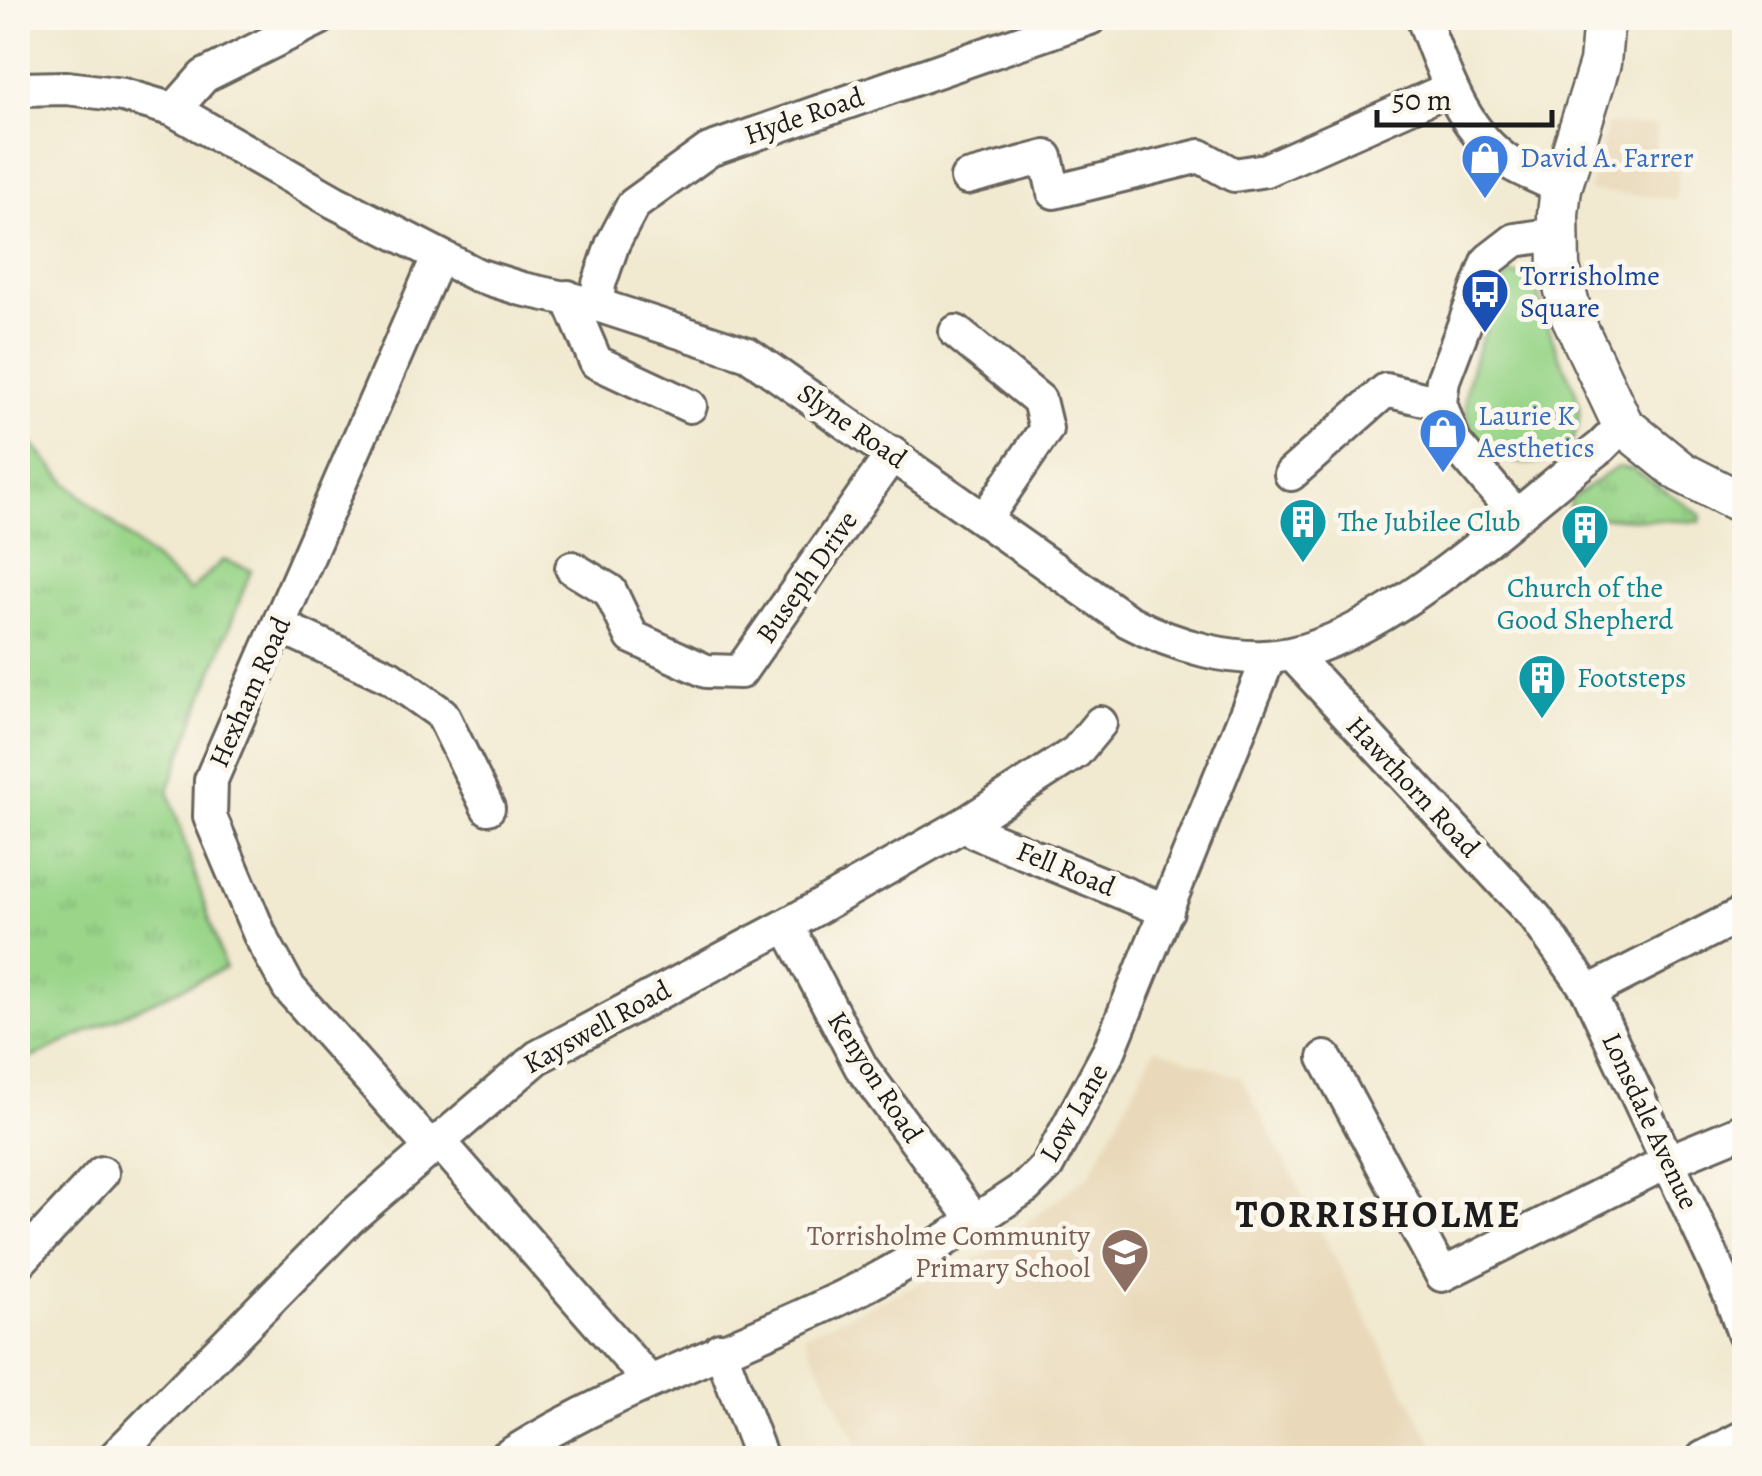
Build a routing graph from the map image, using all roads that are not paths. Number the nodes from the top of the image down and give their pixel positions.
1 (320, 18) edge
2 (1090, 18) edge
3 (1423, 18) edge
4 (1604, 18) edge
5 (1037, 25) edge
6 (1451, 88) junction
7 (18, 89) edge
8 (174, 110) junction
9 (967, 178) dead end
10 (1561, 188) junction
11 (1557, 234) junction
12 (438, 257) junction
13 (583, 301) junction
14 (956, 332) dead end
15 (1440, 402) junction
16 (690, 406) dead end
17 (1623, 425) junction
18 (893, 453) junction
19 (1291, 474) dead end
20 (1744, 504) edge
21 (1516, 515) junction
22 (985, 519) junction
23 (572, 568) dead end
24 (280, 626) junction
25 (1280, 655) junction
26 (1100, 723) dead end
27 (488, 808) dead end
28 (968, 822) junction
29 (1167, 911) junction
30 (1744, 913) edge
31 (1536, 918) joint
32 (788, 925) junction
33 (1589, 992) junction
34 (1325, 1058) dead end
35 (1744, 1130) edge
36 (434, 1144) junction
37 (1670, 1161) junction
38 (102, 1172) dead end
39 (974, 1221) junction
40 (18, 1262) edge
41 (1744, 1334) edge
42 (720, 1349) junction
43 (649, 1382) junction
44 (1744, 1437) edge
45 (114, 1458) edge
46 (505, 1458) edge
47 (761, 1458) edge
48 (1703, 1458) edge

1 - 8 street
2 - 5 street, Hyde Road
3 - 6 street
4 - 10 main road
5 - 13 street, Hyde Road
6 - 9 street
6 - 10 street
7 - 8 street, Slyne Road
8 - 12 street, Slyne Road
10 - 11 main road
11 - 15 street
11 - 17 main road
12 - 13 street, Slyne Road
12 - 24 street, Hexham Road
13 - 16 street
13 - 18 street, Slyne Road
14 - 22 street
15 - 19 street
15 - 21 street
17 - 20 main road
17 - 21 street, Slyne Road
18 - 22 street, Slyne Road
18 - 23 street, Buseph Drive
21 - 25 street, Slyne Road
22 - 25 street, Slyne Road
24 - 27 street
24 - 36 street, Hexham Road
25 - 29 street, Low Lane
25 - 31 street, Hawthorn Road
26 - 28 street, Kayswell Road
28 - 29 street, Fell Road
28 - 32 street, Kayswell Road
29 - 39 street, Low Lane
30 - 33 street
31 - 33 street, Lonsdale Avenue
32 - 36 street, Kayswell Road
32 - 39 street, Kenyon Road
33 - 37 street, Lonsdale Avenue
34 - 37 street
35 - 37 street
36 - 43 street, Hexham Road
36 - 45 street, Kayswell Road
37 - 41 street, Lonsdale Avenue
38 - 40 street
39 - 42 street, Low Lane
42 - 43 street, Low Lane
42 - 47 street
43 - 46 street, Low Lane
44 - 48 street

